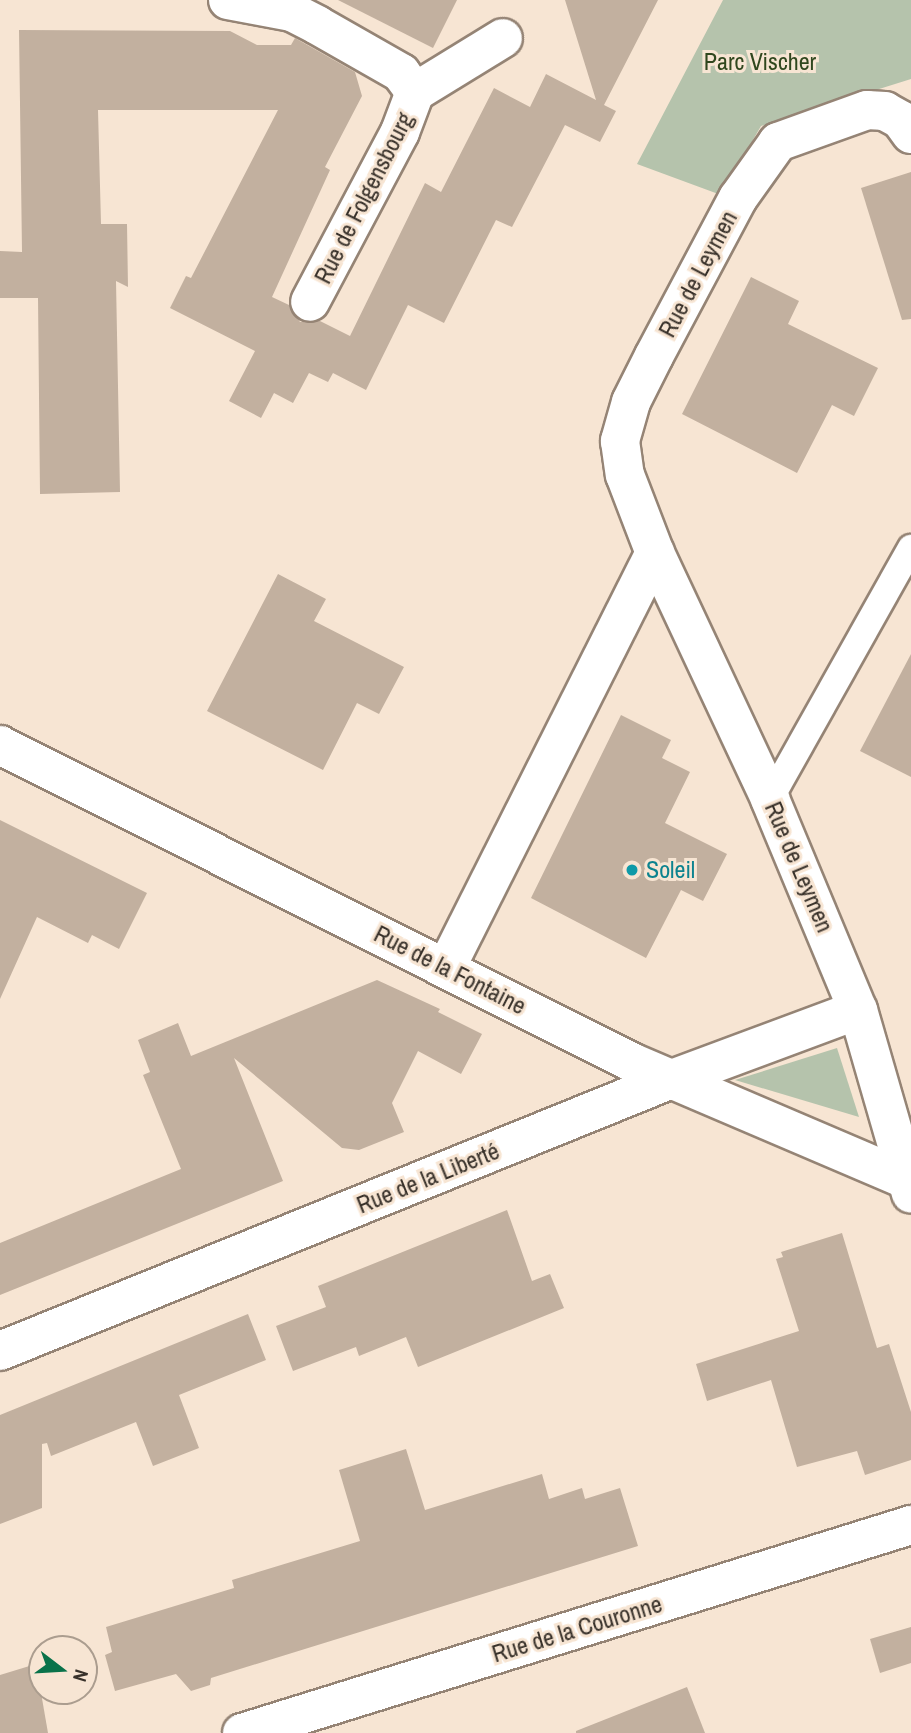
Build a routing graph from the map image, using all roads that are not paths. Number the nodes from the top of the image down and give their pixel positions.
1 (228, 0) edge
2 (295, 6) edge
3 (503, 38) dead end
4 (415, 92) junction
5 (911, 134) edge
6 (310, 302) dead end
7 (911, 548) edge
8 (655, 553) junction
9 (0, 745) edge
10 (770, 799) junction
11 (446, 968) junction
12 (858, 1010) junction
13 (672, 1079) junction
14 (909, 1187) edge
15 (0, 1351) edge
16 (911, 1525) edge
17 (343, 1719) edge
18 (242, 1733) edge

1 - 2 street, Rue de Folgensbourg
2 - 4 street, Rue de Folgensbourg
3 - 4 street, Rue de Folgensbourg
4 - 6 street, Rue de Folgensbourg
5 - 8 street, Rue de Leymen
7 - 10 lane
8 - 10 street, Rue de Leymen
8 - 11 street
9 - 11 street, Rue de la Fontaine
10 - 12 street, Rue de Leymen
11 - 13 street, Rue de la Fontaine
12 - 13 street, Rue de la Liberté
12 - 14 street, Rue de Leymen
13 - 14 street, Rue de la Fontaine
13 - 15 street, Rue de la Liberté
16 - 17 street, Rue de la Couronne
17 - 18 street, Rue de la Couronne

